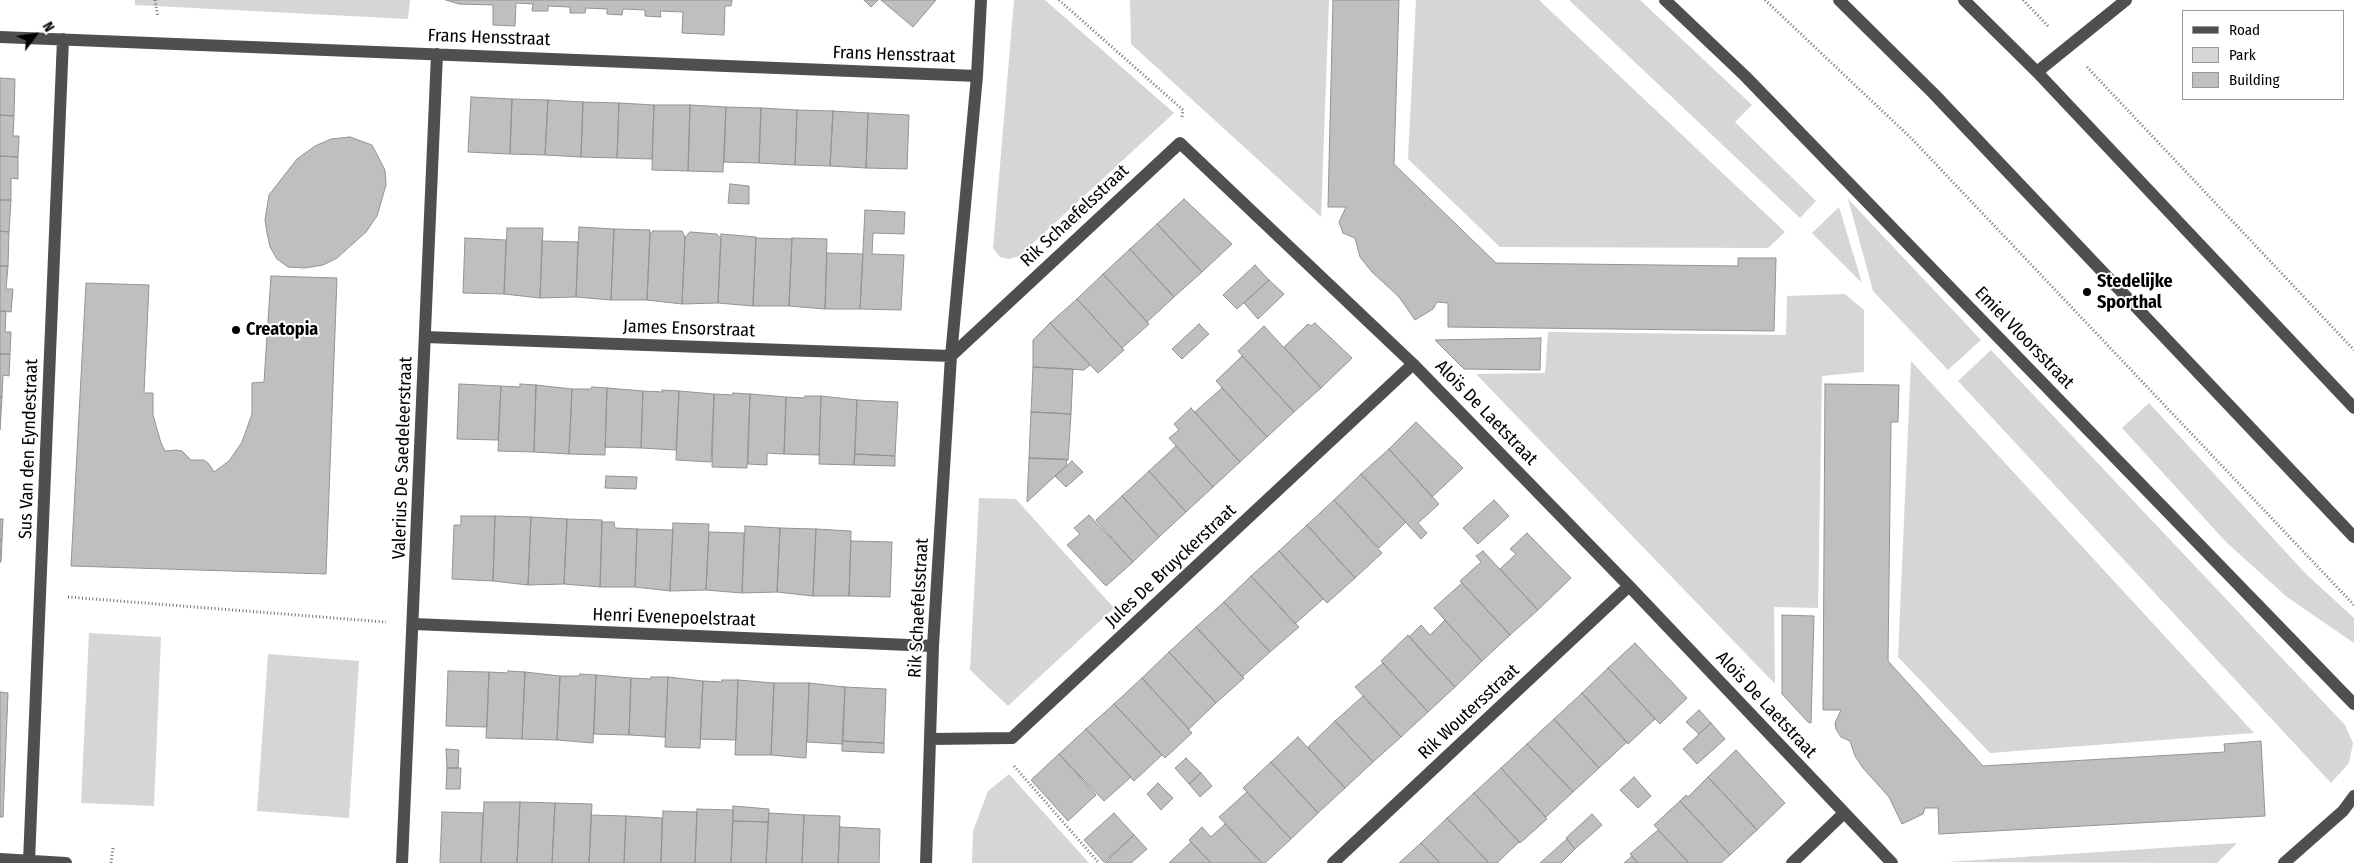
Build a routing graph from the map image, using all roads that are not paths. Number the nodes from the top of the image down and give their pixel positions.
1 (981, 0) edge
2 (1665, 0) edge
3 (1839, 0) edge
4 (1964, 0) edge
5 (2126, 0) edge
6 (0, 37) edge
7 (63, 39) junction
8 (437, 54) junction
9 (2037, 72) junction
10 (977, 76) junction
11 (1180, 143) joint
12 (425, 337) junction
13 (951, 356) junction
14 (1413, 364) junction
15 (2354, 408) edge
16 (2354, 537) edge
17 (1629, 586) junction
18 (414, 624) junction
19 (933, 646) junction
20 (2354, 704) edge
21 (930, 739) junction
22 (2354, 796) edge
23 (1844, 813) junction
24 (0, 859) edge
25 (29, 861) junction
26 (66, 863) edge
27 (402, 863) edge
28 (926, 863) edge
29 (1333, 863) edge
30 (1792, 863) edge
31 (1892, 863) edge
32 (2284, 863) edge

1 - 10 street, Rik Schaefelsstraat
2 - 20 street, Emiel Vloorsstraat
3 - 16 street
4 - 9 street
5 - 9 street
6 - 7 street, Frans Hensstraat
7 - 8 street, Frans Hensstraat
7 - 25 street, Sus Van den Eyndestraat
8 - 10 street, Frans Hensstraat
8 - 12 street, Valerius De Saedeleerstraat
9 - 15 street
10 - 13 street, Rik Schaefelsstraat
11 - 13 street, Rik Schaefelsstraat
11 - 14 street, Aloïs De Laetstraat
12 - 13 street, James Ensorstraat
12 - 18 street, Valerius De Saedeleerstraat
13 - 19 street, Rik Schaefelsstraat
14 - 17 street, Aloïs De Laetstraat
14 - 21 street, Jules De Bruyckerstraat
17 - 23 street, Aloïs De Laetstraat
17 - 29 street, Rik Woutersstraat
18 - 19 street, Henri Evenepoelstraat
18 - 27 street, Valerius De Saedeleerstraat
19 - 21 street, Rik Schaefelsstraat
21 - 28 street, Rik Schaefelsstraat
22 - 32 street
23 - 30 street
23 - 31 street, Aloïs De Laetstraat
24 - 25 street
25 - 26 street

